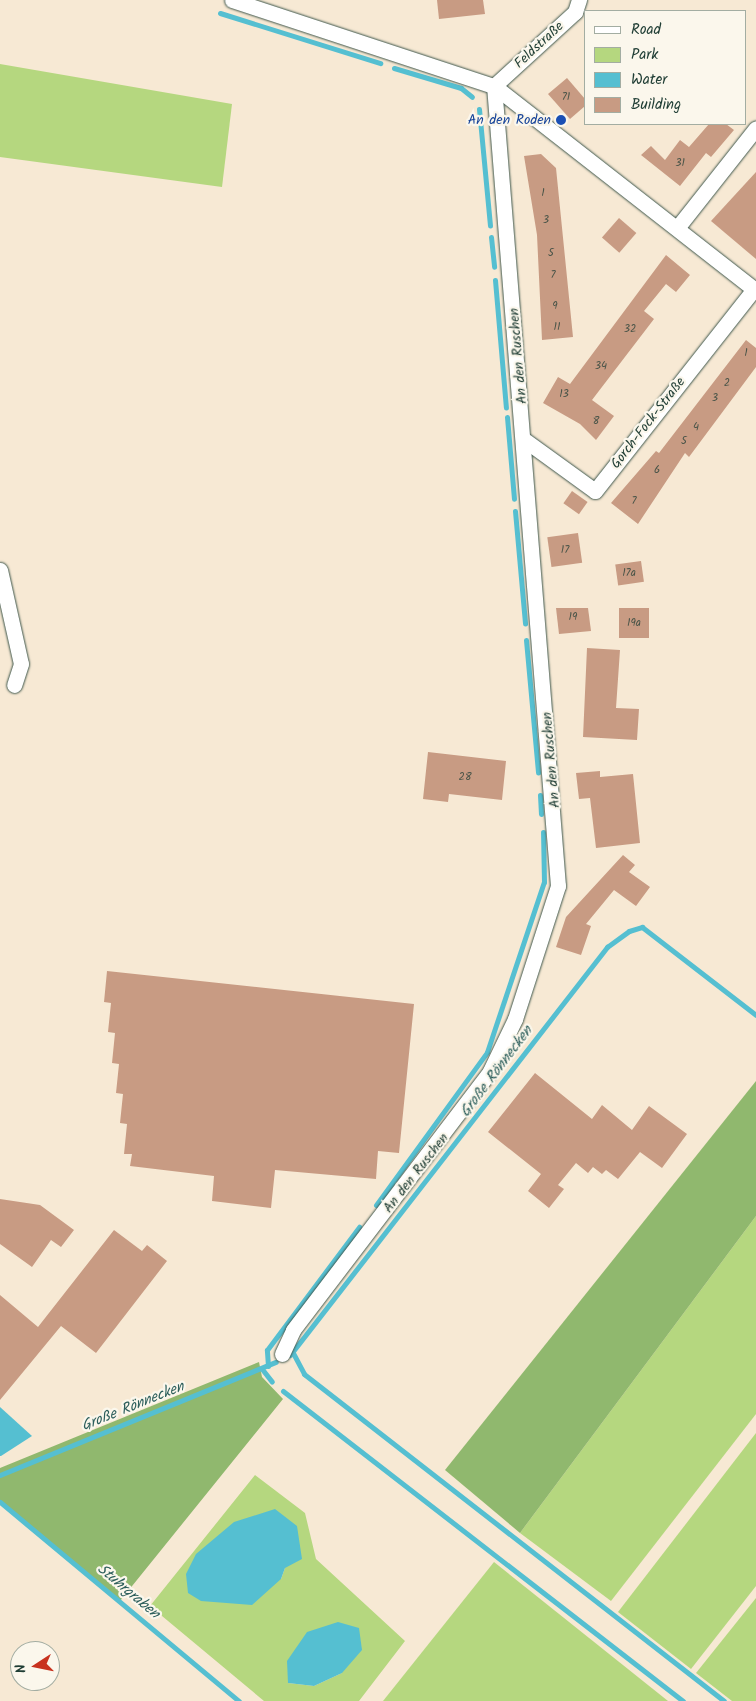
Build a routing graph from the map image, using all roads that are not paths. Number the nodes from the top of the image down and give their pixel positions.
1 (232, 0) edge
2 (579, 0) edge
3 (494, 86) junction
4 (756, 128) edge
5 (677, 228) junction
6 (755, 290) edge
7 (526, 442) junction
8 (0, 570) edge
9 (14, 685) dead end
10 (282, 1354) dead end

1 - 3 street
2 - 3 street, Feldstraße
3 - 5 street
3 - 7 street, An den Ruschen
4 - 5 street
5 - 6 street
6 - 7 street, Gorch-Fock-Straße
7 - 10 street, An den Ruschen
8 - 9 street

